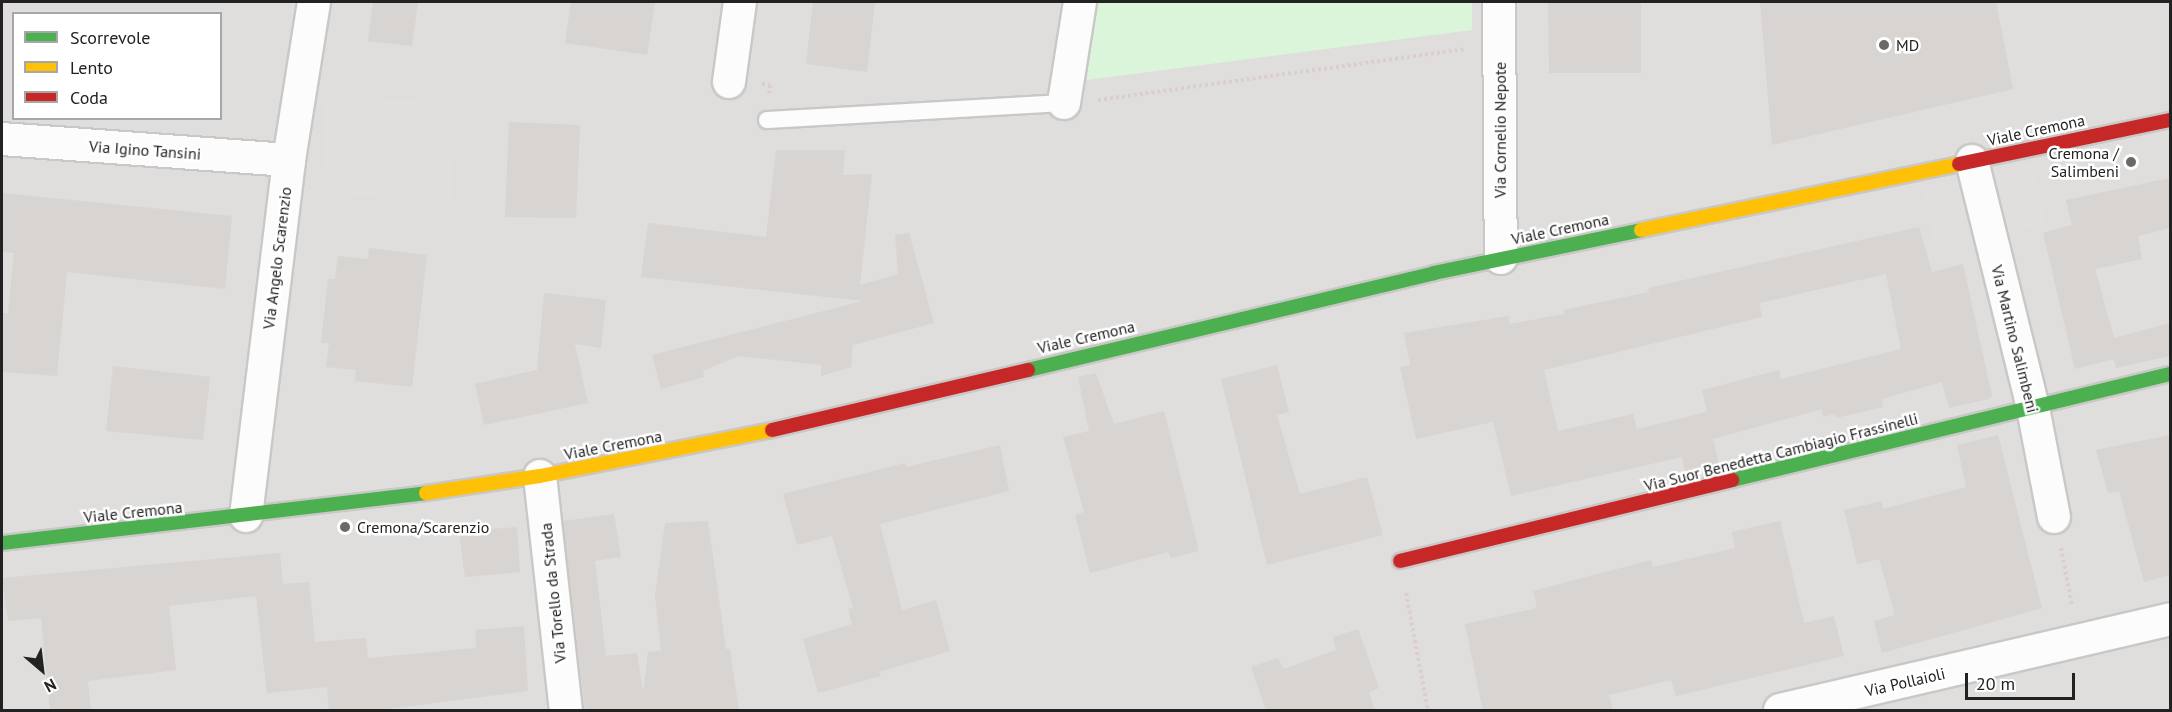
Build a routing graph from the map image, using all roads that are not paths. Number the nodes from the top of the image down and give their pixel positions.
1 (314, 2) edge
2 (740, 2) edge
3 (1080, 2) edge
4 (1499, 2) edge
5 (729, 82) dead end
6 (1064, 103) joint
7 (766, 120) dead end
8 (2170, 120) edge
9 (2, 140) edge
10 (289, 160) junction
11 (1972, 161) junction
12 (1501, 258) junction
13 (2170, 374) edge
14 (2032, 408) junction
15 (540, 476) junction
16 (246, 516) junction
17 (2054, 518) road end
18 (2, 543) edge
19 (1400, 561) road end
20 (2170, 619) edge
21 (566, 711) edge
22 (1780, 711) edge

1 - 10 street, Via Angelo Scarenzio
2 - 5 street
3 - 6 street
4 - 12 street, Via Cornelio Nepote
6 - 7 lane
8 - 11 main road, Viale Cremona
9 - 10 street, Via Igino Tansini
10 - 16 street, Via Angelo Scarenzio
11 - 12 main road, Viale Cremona
11 - 14 street, Via Martino Salimbeni
12 - 15 main road, Viale Cremona
13 - 14 main road, Via Suor Benedetta Cambiagio Frassinelli
14 - 17 street, Via Martino Salimbeni
14 - 19 main road, Via Suor Benedetta Cambiagio Frassinelli
15 - 16 main road, Viale Cremona
15 - 21 street, Via Torello da Strada
16 - 18 main road, Viale Cremona
20 - 22 street, Via Pollaioli

